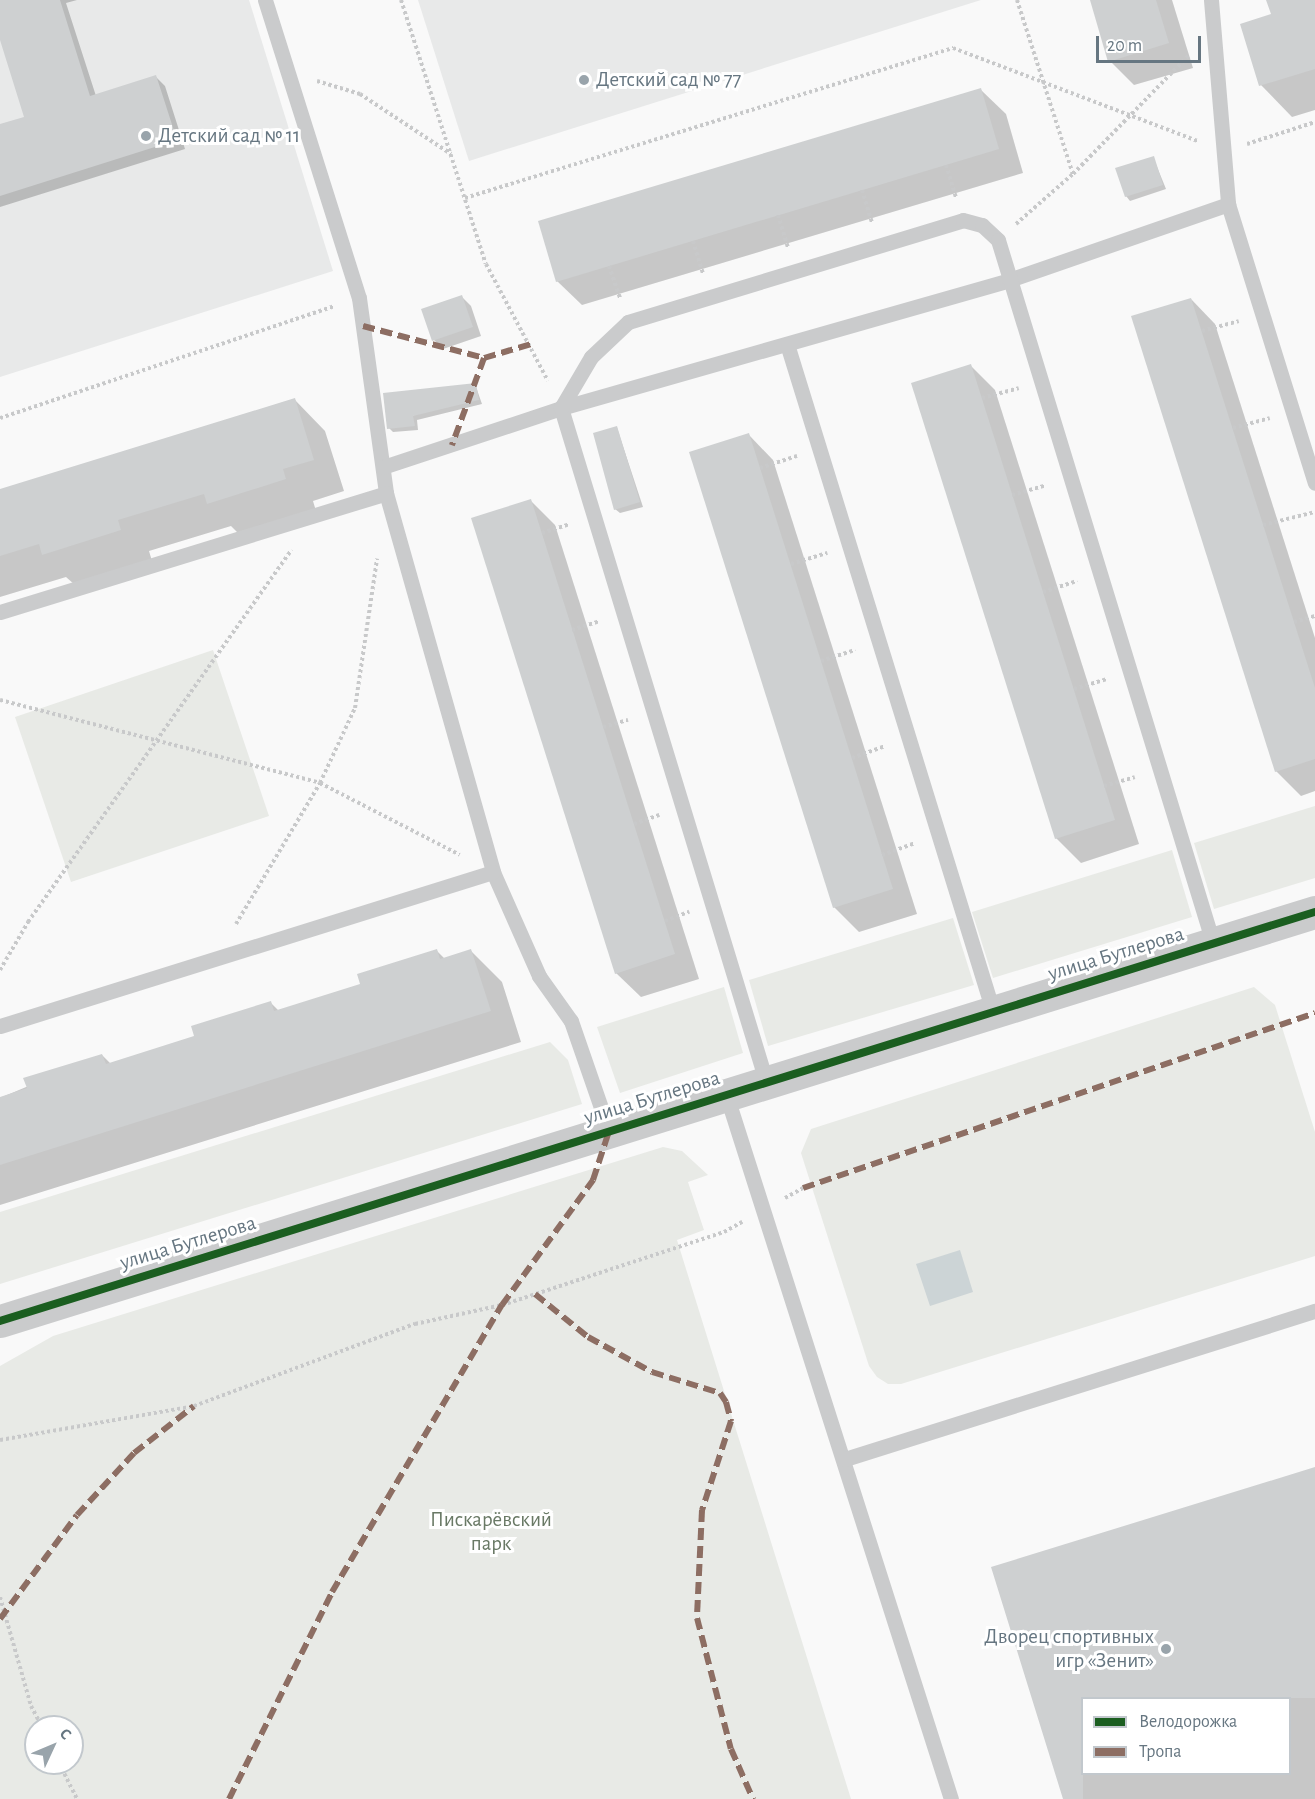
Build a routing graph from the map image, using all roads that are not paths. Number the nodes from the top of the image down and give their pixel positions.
1 (265, 0) edge
2 (1211, 0) edge
3 (1228, 204) junction
4 (1009, 280) junction
5 (786, 344) junction
6 (561, 408) junction
7 (383, 467) junction
8 (1315, 483) edge
9 (386, 493) junction
10 (0, 612) edge
11 (493, 872) junction
12 (1313, 920) edge
13 (1213, 943) junction
14 (993, 1011) junction
15 (0, 1026) edge
16 (766, 1081) junction
17 (726, 1094) junction
18 (609, 1131) junction
19 (1315, 1311) edge
20 (0, 1321) edge
21 (845, 1459) junction
22 (951, 1799) edge

1 - 7 lane
2 - 3 lane
3 - 4 lane
3 - 8 lane
4 - 5 lane
4 - 6 lane
4 - 13 lane
5 - 6 lane
5 - 14 lane
6 - 7 lane
6 - 16 lane
7 - 9 lane
9 - 10 lane
9 - 11 lane
11 - 15 lane
11 - 18 lane
12 - 13 street, улица Бутлерова
13 - 14 street, улица Бутлерова
14 - 16 street, улица Бутлерова
16 - 17 street, улица Бутлерова
17 - 18 street, улица Бутлерова
17 - 21 lane
18 - 20 street, улица Бутлерова
19 - 21 lane
21 - 22 lane

